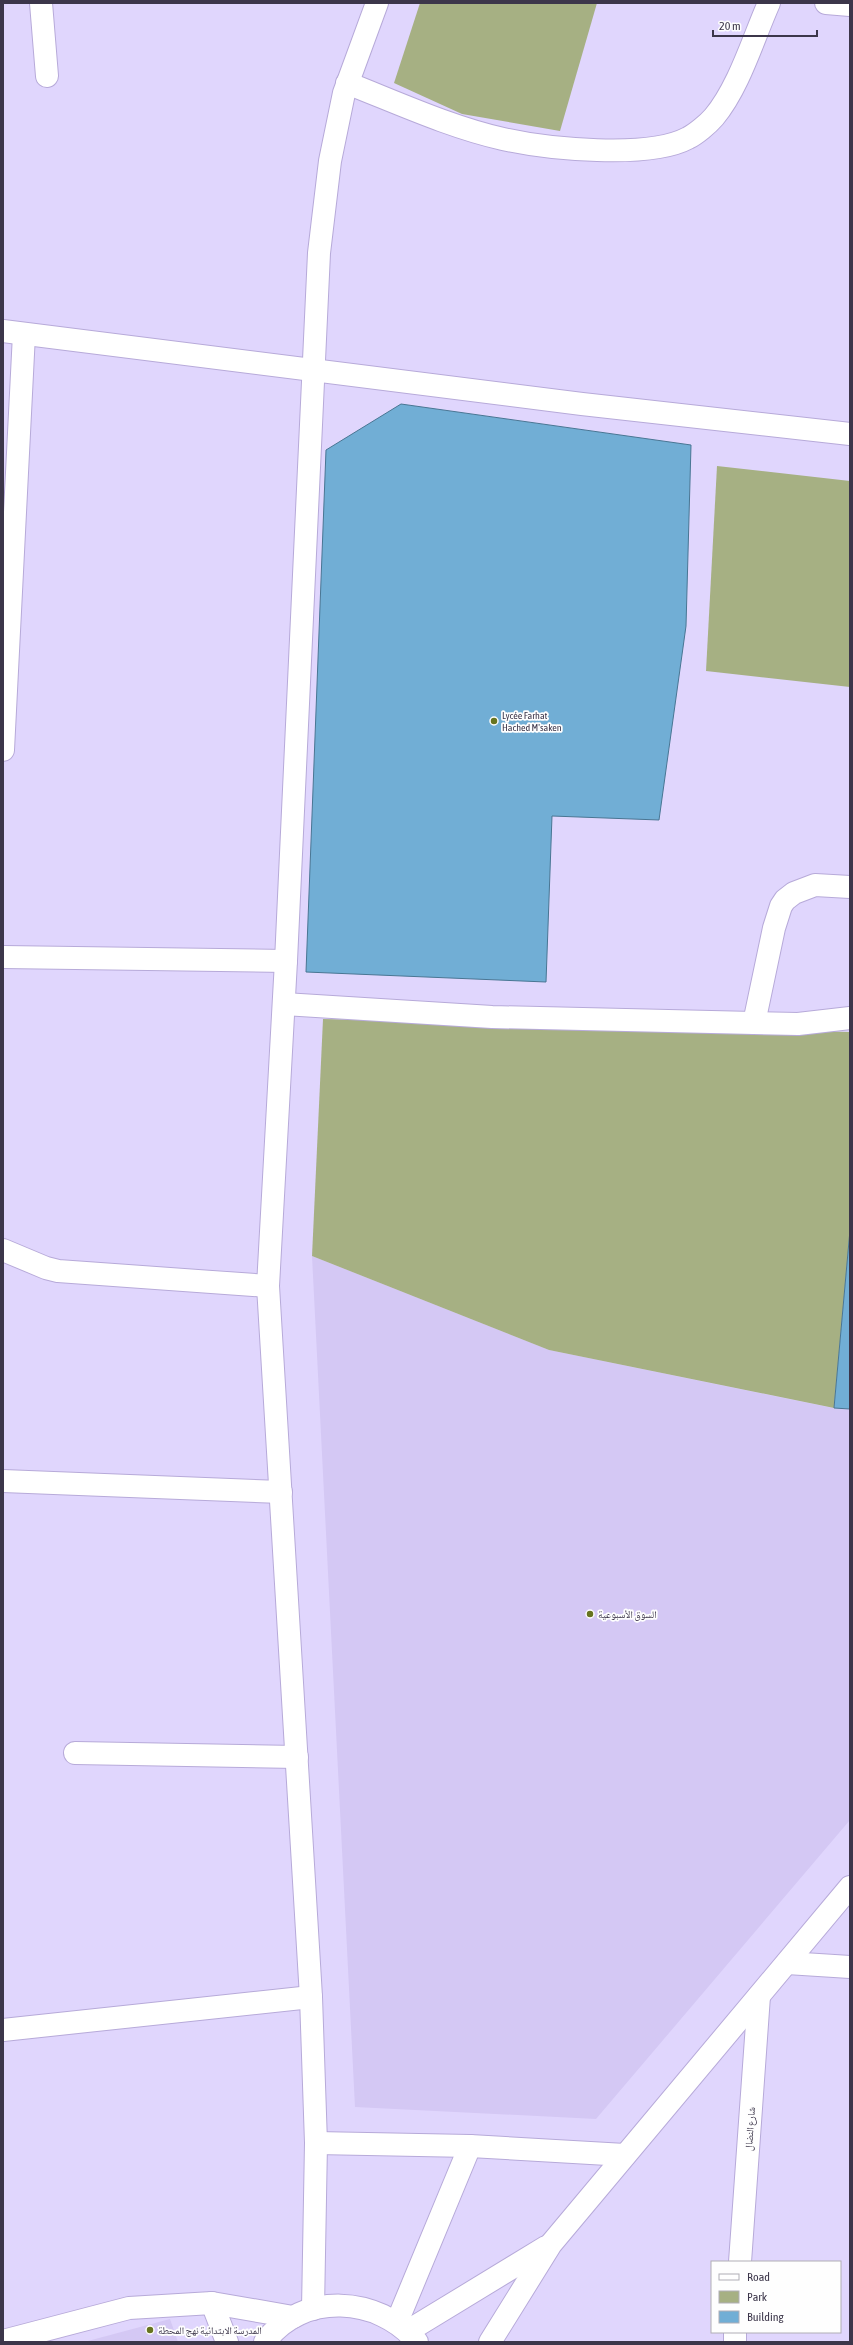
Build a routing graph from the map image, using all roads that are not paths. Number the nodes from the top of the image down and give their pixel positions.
1 (41, 3) edge
2 (377, 3) edge
3 (769, 3) edge
4 (826, 3) edge
5 (850, 5) edge
6 (48, 76) dead end
7 (347, 83) junction
8 (13, 332) edge
9 (313, 370) junction
10 (850, 434) edge
11 (7, 575) edge
12 (3, 750) edge
13 (850, 886) edge
14 (3, 957) edge
15 (286, 961) junction
16 (284, 1004) junction
17 (850, 1018) edge
18 (754, 1023) junction
19 (3, 1250) edge
20 (268, 1286) junction
21 (3, 1481) edge
22 (280, 1492) junction
23 (75, 1753) dead end
24 (297, 1757) junction
25 (850, 1888) edge
26 (787, 1963) junction
27 (850, 1967) edge
28 (759, 1996) junction
29 (311, 1997) junction
30 (3, 2030) edge
31 (316, 2143) junction
32 (470, 2146) junction
33 (625, 2155) junction
34 (551, 2244) junction
35 (740, 2261) edge
36 (212, 2304) junction
37 (313, 2309) junction
38 (293, 2317) junction
39 (407, 2332) edge
40 (3, 2342) edge
41 (227, 2342) edge
42 (265, 2342) edge
43 (490, 2342) edge

1 - 6 street
2 - 7 street
3 - 7 street
4 - 5 street
7 - 9 street
8 - 9 street
8 - 11 street
9 - 10 street
9 - 15 street
11 - 12 street
13 - 18 street
14 - 15 street
15 - 16 street
16 - 18 street
16 - 20 street
17 - 18 street
19 - 20 street
20 - 22 street
21 - 22 street
22 - 24 street
23 - 24 street
24 - 29 street
25 - 26 street
26 - 27 street
26 - 28 street
28 - 33 street
28 - 35 street, شارع النضال
29 - 30 street
29 - 31 street
31 - 32 street
31 - 37 street
32 - 33 street
32 - 39 street
33 - 34 street
34 - 39 street
34 - 43 street
36 - 38 street
36 - 40 street
36 - 41 street
37 - 38 street
37 - 39 street
38 - 42 street

